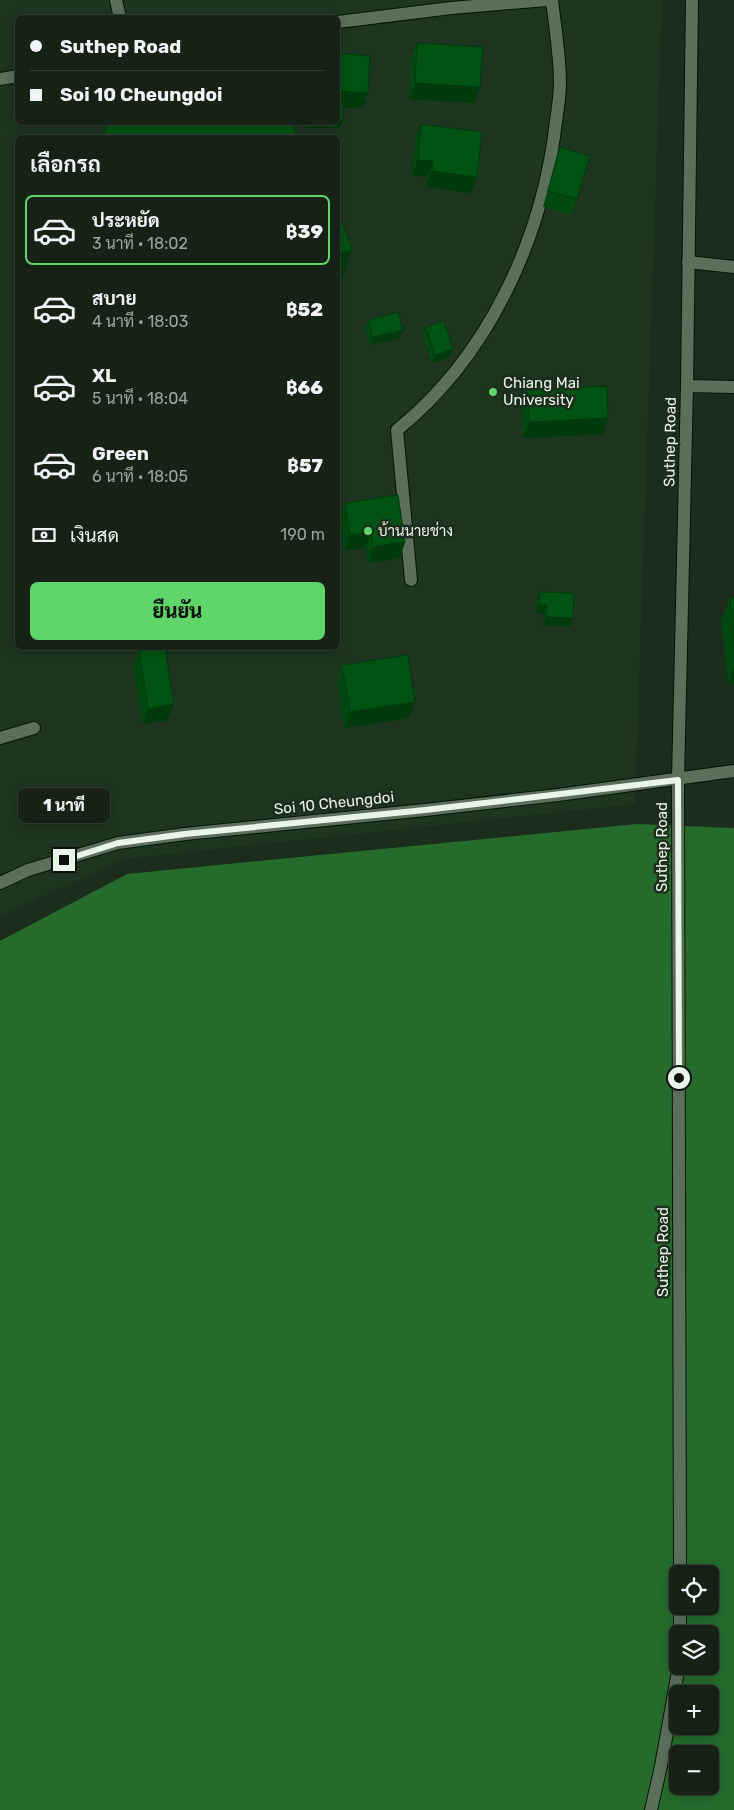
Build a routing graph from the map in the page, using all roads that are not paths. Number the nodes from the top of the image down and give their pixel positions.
1 (116, 0) edge
2 (548, 0) edge
3 (552, 0) edge
4 (692, 0) edge
5 (119, 15) edge
6 (340, 22) edge
7 (15, 76) edge
8 (0, 79) edge
9 (688, 262) junction
10 (734, 267) edge
11 (687, 386) junction
12 (734, 387) edge
13 (411, 580) dead end
14 (34, 728) dead end
15 (0, 738) edge
16 (734, 771) edge
17 (678, 780) junction
18 (0, 883) edge
19 (680, 1565) edge
20 (677, 1675) edge
21 (651, 1810) edge

1 - 5 street
2 - 6 street
3 - 13 street
4 - 9 street, Suthep Road
7 - 8 street
9 - 10 street
9 - 11 street, Suthep Road
11 - 12 street
11 - 17 street, Suthep Road
14 - 15 street
16 - 17 street, Soi 10 Cheungdoi
17 - 18 street, Soi 10 Cheungdoi
17 - 19 street, Suthep Road
20 - 21 street

